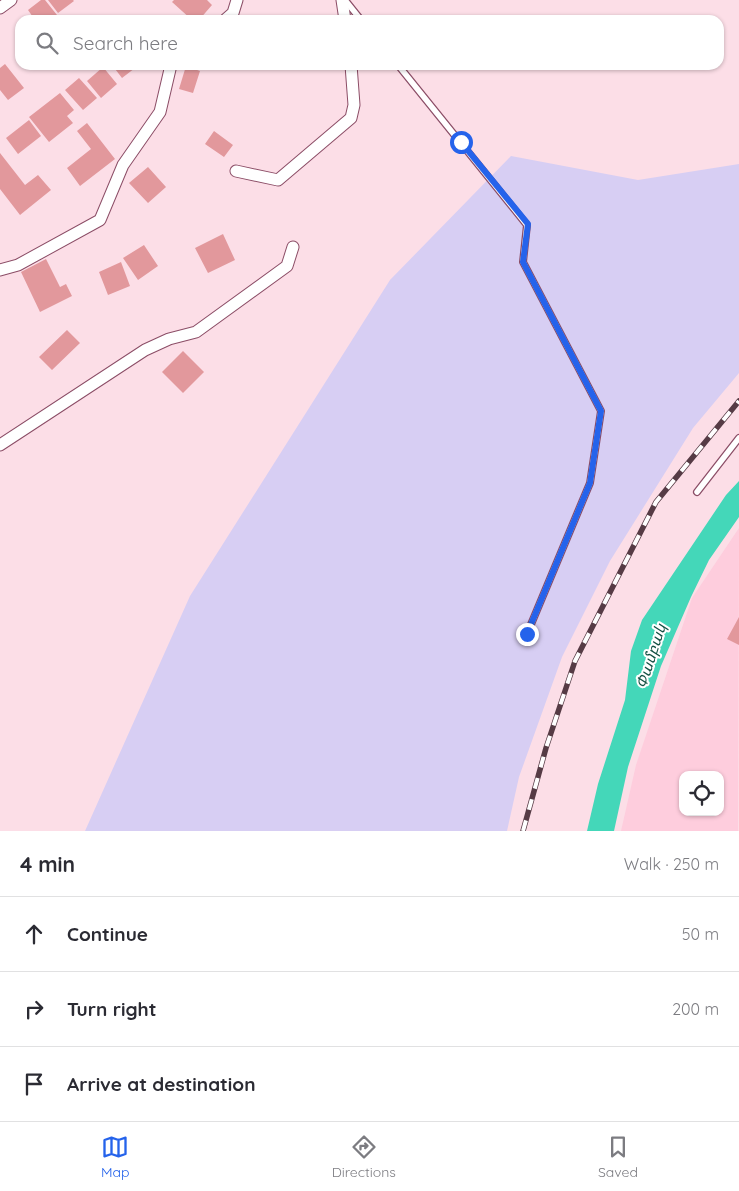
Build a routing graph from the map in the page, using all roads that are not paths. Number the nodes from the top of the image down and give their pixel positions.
1 (11, 0) edge
2 (237, 0) edge
3 (343, 0) edge
4 (0, 8) edge
5 (231, 15) edge
6 (344, 15) edge
7 (357, 15) edge
8 (171, 70) edge
9 (351, 70) edge
10 (402, 70) edge
11 (236, 172) dead end
12 (293, 246) dead end
13 (0, 270) edge
14 (739, 438) edge
15 (0, 445) edge
16 (697, 492) dead end
17 (527, 634) dead end

1 - 4 street
2 - 5 street
3 - 6 street
3 - 7 lane
8 - 13 street
9 - 11 street
10 - 17 lane
12 - 15 street
14 - 16 lane

